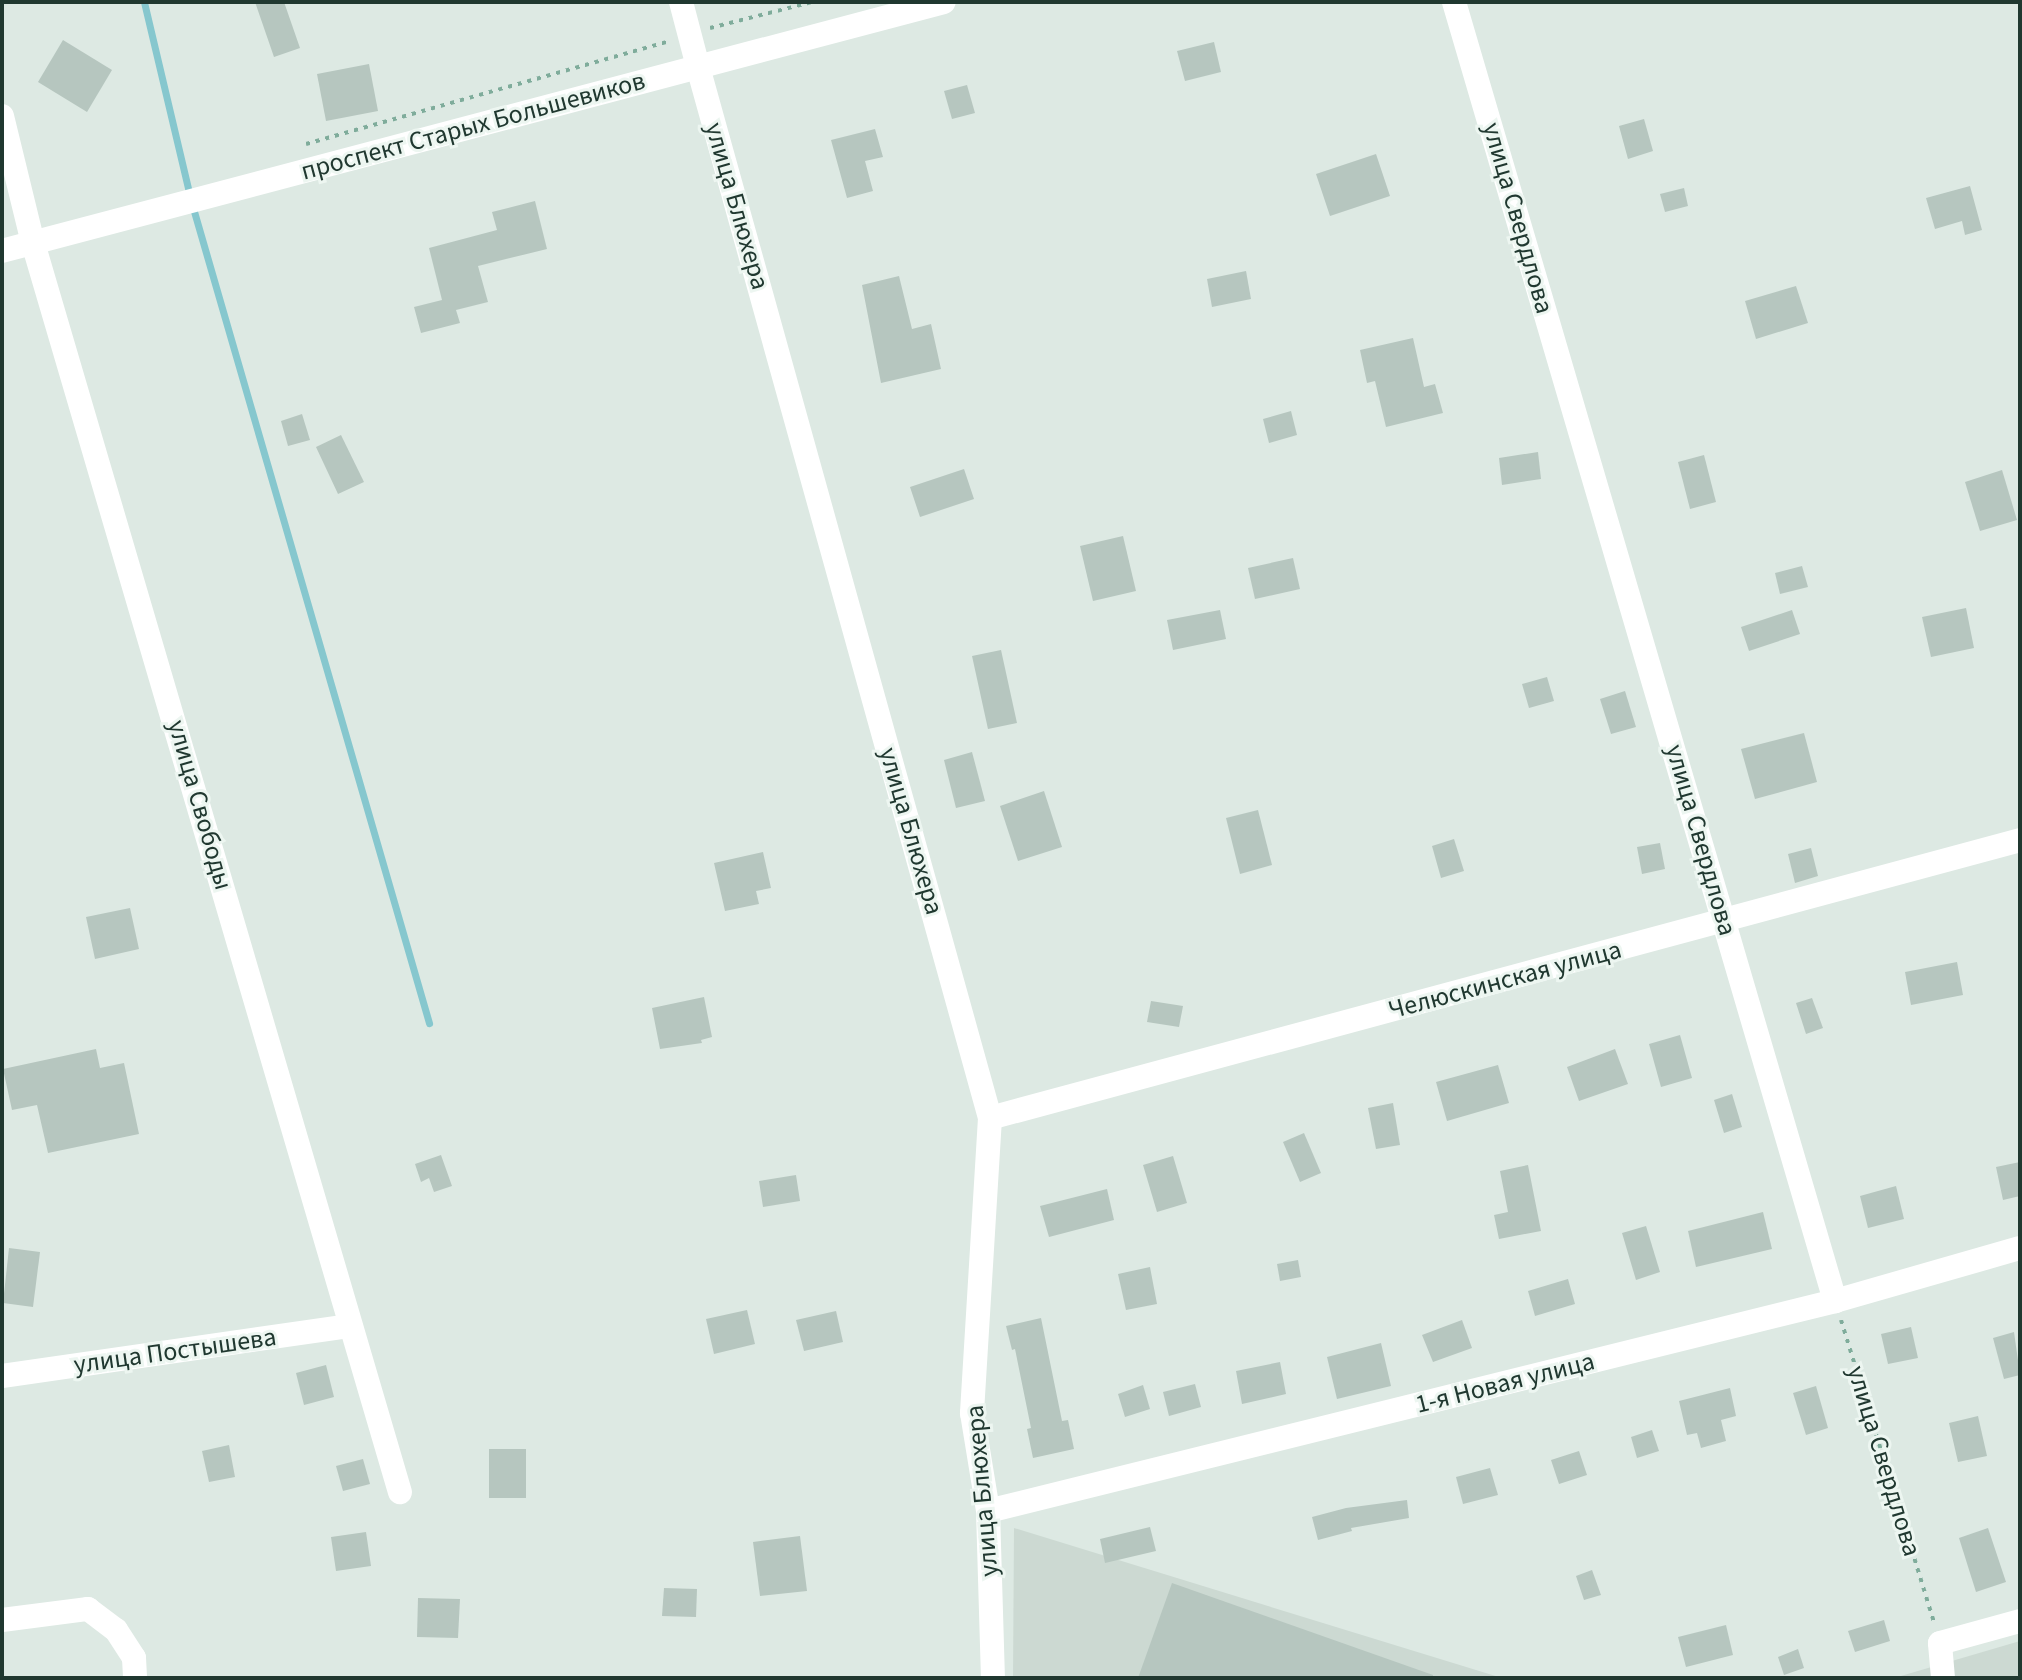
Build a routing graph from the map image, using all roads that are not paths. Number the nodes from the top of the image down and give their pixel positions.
1 (681, 2) edge
2 (944, 2) edge
3 (1454, 2) edge
4 (698, 67) junction
5 (2, 116) edge
6 (33, 243) junction
7 (2, 251) edge
8 (2020, 840) edge
9 (1725, 921) junction
10 (990, 1118) junction
11 (2020, 1248) edge
12 (1835, 1301) junction
13 (348, 1326) junction
14 (2, 1376) edge
15 (400, 1492) dead end
16 (988, 1511) junction
17 (2, 1620) edge
18 (2020, 1621) edge
19 (135, 1678) edge
20 (993, 1678) edge
21 (1943, 1678) edge

1 - 4 street, улица Блюхера
2 - 4 street, проспект Старых Большевиков
3 - 9 street, улица Свердлова
4 - 6 street, проспект Старых Большевиков
4 - 10 street, улица Блюхера
5 - 6 street, улица Свободы
6 - 7 street, проспект Старых Большевиков
6 - 13 street, улица Свободы
8 - 9 street, Челюскинская улица
9 - 10 street, Челюскинская улица
9 - 12 street, улица Свердлова
10 - 16 street, улица Блюхера
11 - 12 street, 1-я Новая улица
12 - 16 street, 1-я Новая улица
13 - 14 street, улица Постышева
13 - 15 street, улица Свободы
16 - 20 street, улица Блюхера
17 - 19 street
18 - 21 street

